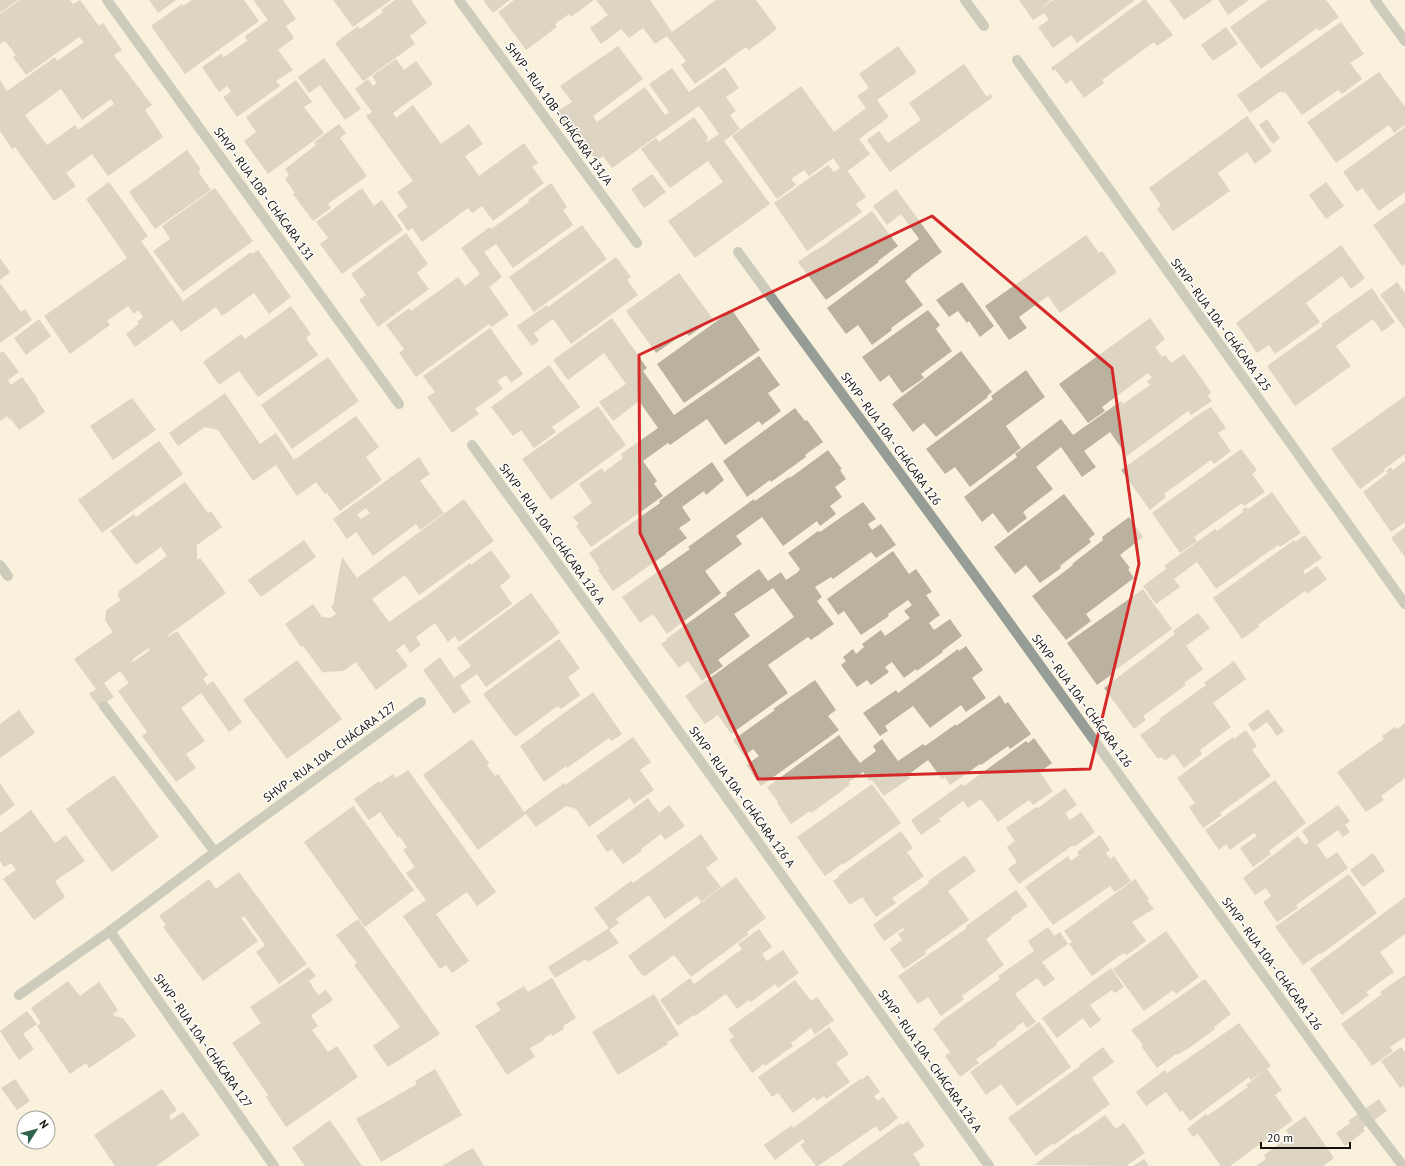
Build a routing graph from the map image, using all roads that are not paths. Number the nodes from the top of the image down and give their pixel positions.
1 (107, 0) edge
2 (460, 0) edge
3 (965, 0) edge
4 (1375, 0) edge
5 (984, 26) dead end
6 (1405, 41) edge
7 (1017, 60) dead end
8 (636, 243) dead end
9 (738, 252) dead end
10 (399, 404) dead end
11 (472, 445) dead end
12 (0, 565) edge
13 (8, 576) dead end
14 (1405, 604) edge
15 (421, 702) dead end
16 (104, 706) dead end
17 (215, 852) junction
18 (110, 931) junction
19 (19, 995) dead end
20 (274, 1166) edge
21 (989, 1166) edge
22 (1403, 1166) edge

1 - 10 street, SHVP - RUA 10B - CHÁCARA 131
2 - 8 street, SHVP - RUA 10B - CHÁCARA 131/A
3 - 5 street
4 - 6 street
7 - 14 street, SHVP - RUA 10A - CHÁCARA 125
9 - 22 street, SHVP - RUA 10A - CHÁCARA 126
11 - 21 street, SHVP - RUA 10A - CHÁCARA 126 A
12 - 13 street
15 - 17 street, SHVP - RUA 10A - CHÁCARA 127
16 - 17 street
17 - 18 street, SHVP - RUA 10A - CHÁCARA 127
18 - 19 street, SHVP - RUA 10A - CHÁCARA 127
18 - 20 street, SHVP - RUA 10A - CHÁCARA 127

